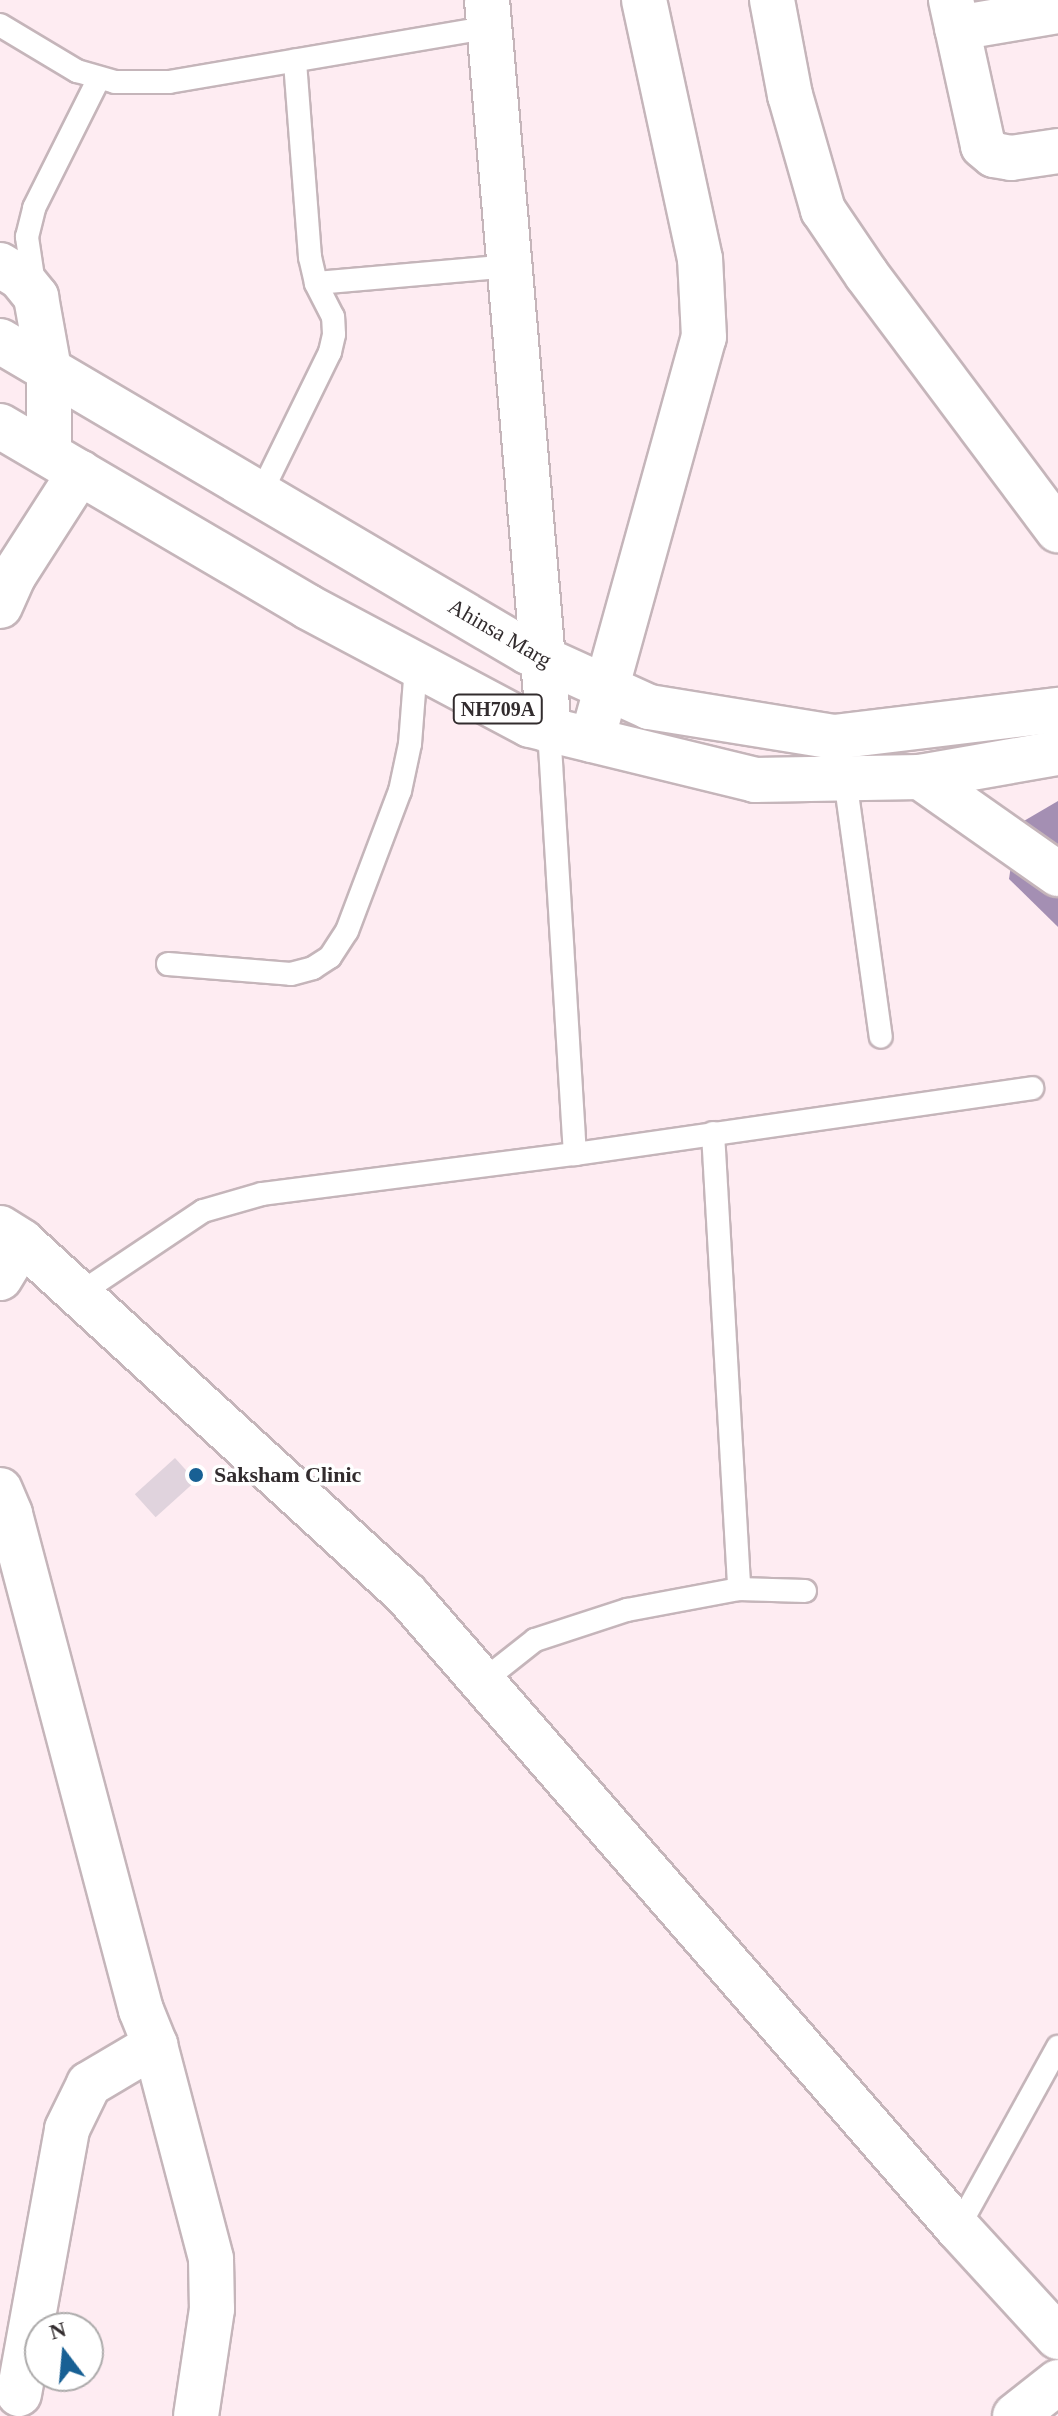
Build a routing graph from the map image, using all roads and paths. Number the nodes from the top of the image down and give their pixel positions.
1 (644, 0) edge
2 (772, 0) edge
3 (1058, 11) edge
4 (489, 13) edge
5 (954, 14) edge
6 (0, 25) edge
7 (295, 61) junction
8 (99, 78) junction
9 (1058, 151) edge
10 (0, 265) edge
11 (511, 266) junction
12 (316, 283) junction
13 (36, 297) junction
14 (0, 341) edge
15 (49, 369) junction
16 (0, 426) edge
17 (64, 463) junction
18 (261, 493) junction
19 (1058, 530) edge
20 (5, 583) edge
21 (546, 661) junction
22 (416, 666) junction
23 (605, 687) junction
24 (1058, 710) edge
25 (549, 730) junction
26 (592, 740) junction
27 (1058, 753) edge
28 (920, 777) junction
29 (845, 779) junction
30 (1058, 874) edge
31 (168, 964) dead end
32 (881, 1037) dead end
33 (1032, 1088) dead end
34 (713, 1133) junction
35 (575, 1154) junction
36 (7, 1249) edge
37 (79, 1294) junction
38 (3, 1509) edge
39 (739, 1589) junction
40 (805, 1591) dead end
41 (483, 1681) junction
42 (155, 2045) junction
43 (1058, 2047) edge
44 (958, 2228) junction
45 (1058, 2337) edge
46 (1058, 2382) edge
47 (19, 2394) dead end
48 (196, 2416) edge
49 (1015, 2416) edge

1 - 23 main road
2 - 19 main road
3 - 5 main road
4 - 7 lane
4 - 11 main road
5 - 9 main road
6 - 8 lane
7 - 8 lane
7 - 12 lane
8 - 13 lane
10 - 13 main road
11 - 12 lane
11 - 21 main road
12 - 18 lane
13 - 15 main road
14 - 15 main road, Ahinsa Marg / NH709A
15 - 17 main road
15 - 18 main road, Ahinsa Marg / NH709A
16 - 17 main road, NH709A
17 - 20 main road
17 - 22 main road, NH709A
18 - 21 main road, Ahinsa Marg / NH709A
21 - 23 main road, Ahinsa Marg / NH709A
21 - 25 main road
22 - 25 main road, NH709A
22 - 31 lane
23 - 24 main road, Ahinsa Marg / NH709A
23 - 26 main road
25 - 26 main road, NH709A
25 - 35 lane
26 - 29 main road, NH709A
27 - 28 main road, NH709A
28 - 29 main road, NH709A
28 - 30 main road
29 - 32 lane
33 - 34 lane
34 - 35 lane
34 - 39 lane
35 - 37 lane
36 - 37 main road
37 - 41 main road
38 - 42 main road
39 - 40 lane
39 - 41 lane
41 - 44 main road
42 - 47 main road
42 - 48 main road
43 - 44 lane
44 - 45 main road
46 - 49 main road

